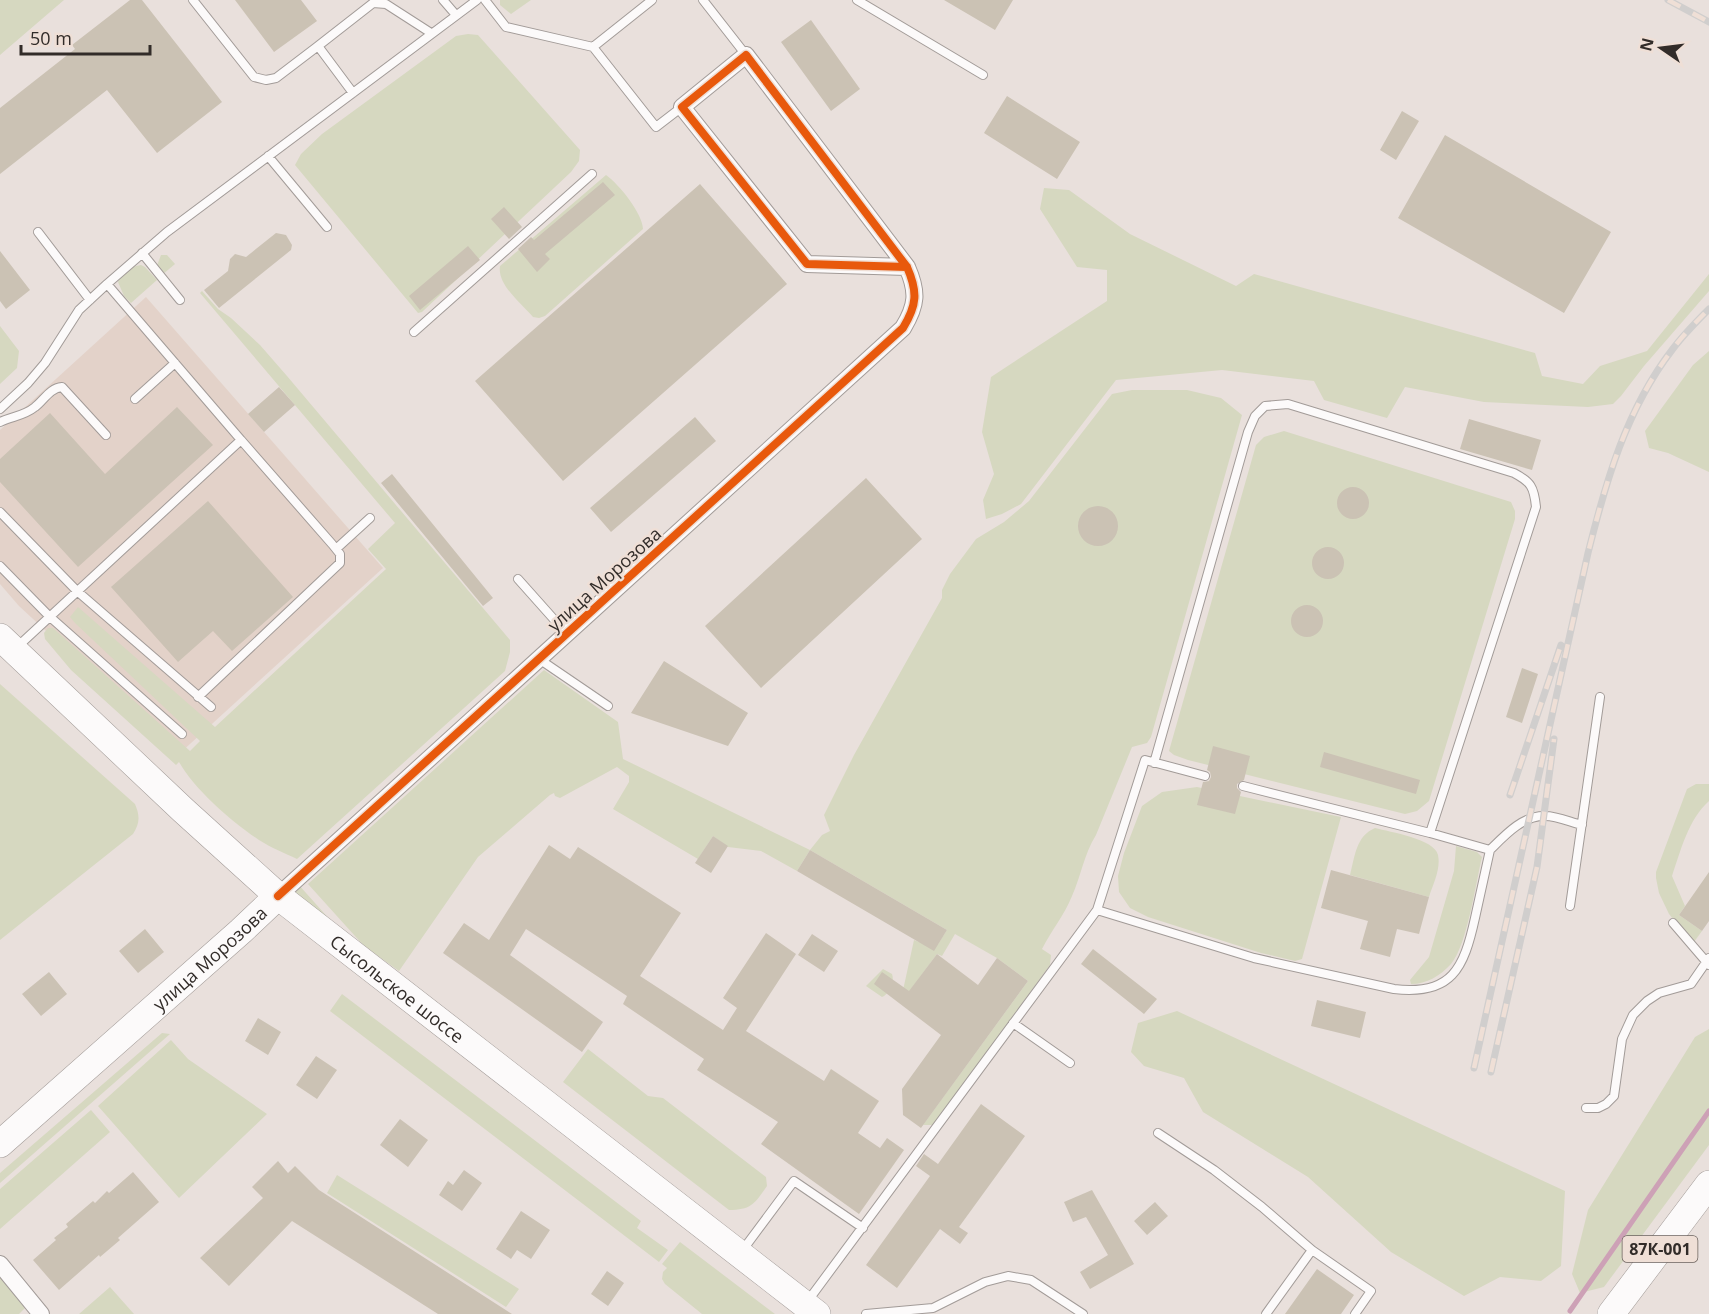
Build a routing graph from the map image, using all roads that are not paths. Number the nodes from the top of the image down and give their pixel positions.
1 (193, 0) edge
2 (443, 0) edge
3 (477, 0) edge
4 (485, 0) edge
5 (652, 0) edge
6 (703, 0) edge
7 (857, 0) edge
8 (456, 15) junction
9 (431, 33) junction
10 (318, 45) junction
11 (592, 47) junction
12 (746, 55) junction
13 (983, 75) dead end
14 (353, 93) junction
15 (682, 106) junction
16 (268, 156) junction
17 (592, 174) dead end
18 (327, 227) dead end
19 (38, 232) dead end
20 (142, 254) junction
21 (907, 267) junction
22 (107, 284) junction
23 (90, 300) junction
24 (180, 300) dead end
25 (414, 332) dead end
26 (176, 363) junction
27 (135, 399) dead end
28 (0, 409) edge
29 (0, 422) edge
30 (106, 435) dead end
31 (241, 440) junction
32 (0, 512) edge
33 (370, 518) dead end
34 (336, 549) junction
35 (0, 567) edge
36 (518, 579) dead end
37 (77, 591) junction
38 (50, 616) junction
39 (567, 634) junction
40 (7, 644) edge
41 (539, 659) junction
42 (198, 697) junction
43 (1599, 697) dead end
44 (608, 706) dead end
45 (211, 707) dead end
46 (182, 734) dead end
47 (1154, 763) junction
48 (1205, 776) dead end
49 (1242, 786) dead end
50 (1582, 825) junction
51 (1430, 832) junction
52 (1490, 850) junction
53 (278, 896) junction
54 (1570, 906) dead end
55 (1097, 910) junction
56 (1673, 923) dead end
57 (1708, 962) edge
58 (1013, 1023) junction
59 (1070, 1063) dead end
60 (1586, 1108) dead end
61 (1158, 1133) dead end
62 (0, 1144) edge
63 (1709, 1184) edge
64 (863, 1228) junction
65 (1312, 1250) junction
66 (740, 1254) junction
67 (0, 1263) edge
68 (811, 1309) edge
69 (936, 1311) edge
70 (41, 1314) edge
71 (866, 1314) edge
72 (1083, 1314) edge
73 (1266, 1314) edge
74 (1355, 1314) edge
75 (1611, 1314) edge

1 - 10 lane
2 - 8 lane
3 - 8 lane
4 - 11 lane
5 - 11 lane
6 - 12 lane
7 - 13 lane
8 - 9 lane
9 - 10 lane
9 - 14 lane
10 - 14 lane
11 - 15 lane
12 - 15 street
12 - 21 street
14 - 16 lane
15 - 21 street
16 - 18 lane
16 - 20 lane
17 - 25 lane
19 - 23 lane
20 - 22 lane
20 - 24 lane
21 - 39 street, улица Морозова
22 - 23 lane
22 - 26 lane
23 - 28 lane
26 - 27 lane
26 - 31 lane
29 - 30 lane
31 - 34 lane
31 - 37 lane
32 - 37 lane
33 - 34 lane
34 - 42 lane
35 - 38 lane
36 - 39 lane
37 - 38 lane
37 - 42 lane
38 - 40 lane
38 - 46 lane
39 - 41 street, улица Морозова
40 - 53 main road, Сысольское шоссе
41 - 44 lane
41 - 53 street, улица Морозова
42 - 45 lane
43 - 50 lane
47 - 48 lane
47 - 51 lane
47 - 55 lane
49 - 51 lane
50 - 52 lane
50 - 54 lane
51 - 52 lane
52 - 55 lane
53 - 62 main road, улица Морозова
53 - 66 main road, Сысольское шоссе
55 - 58 lane
56 - 57 lane
57 - 60 lane
58 - 59 lane
58 - 64 lane
61 - 65 lane
63 - 75 main road, 87К-001
64 - 66 lane
64 - 68 lane
65 - 73 lane
65 - 74 lane
66 - 68 main road, Сысольское шоссе
67 - 70 street
69 - 71 lane
69 - 72 lane

